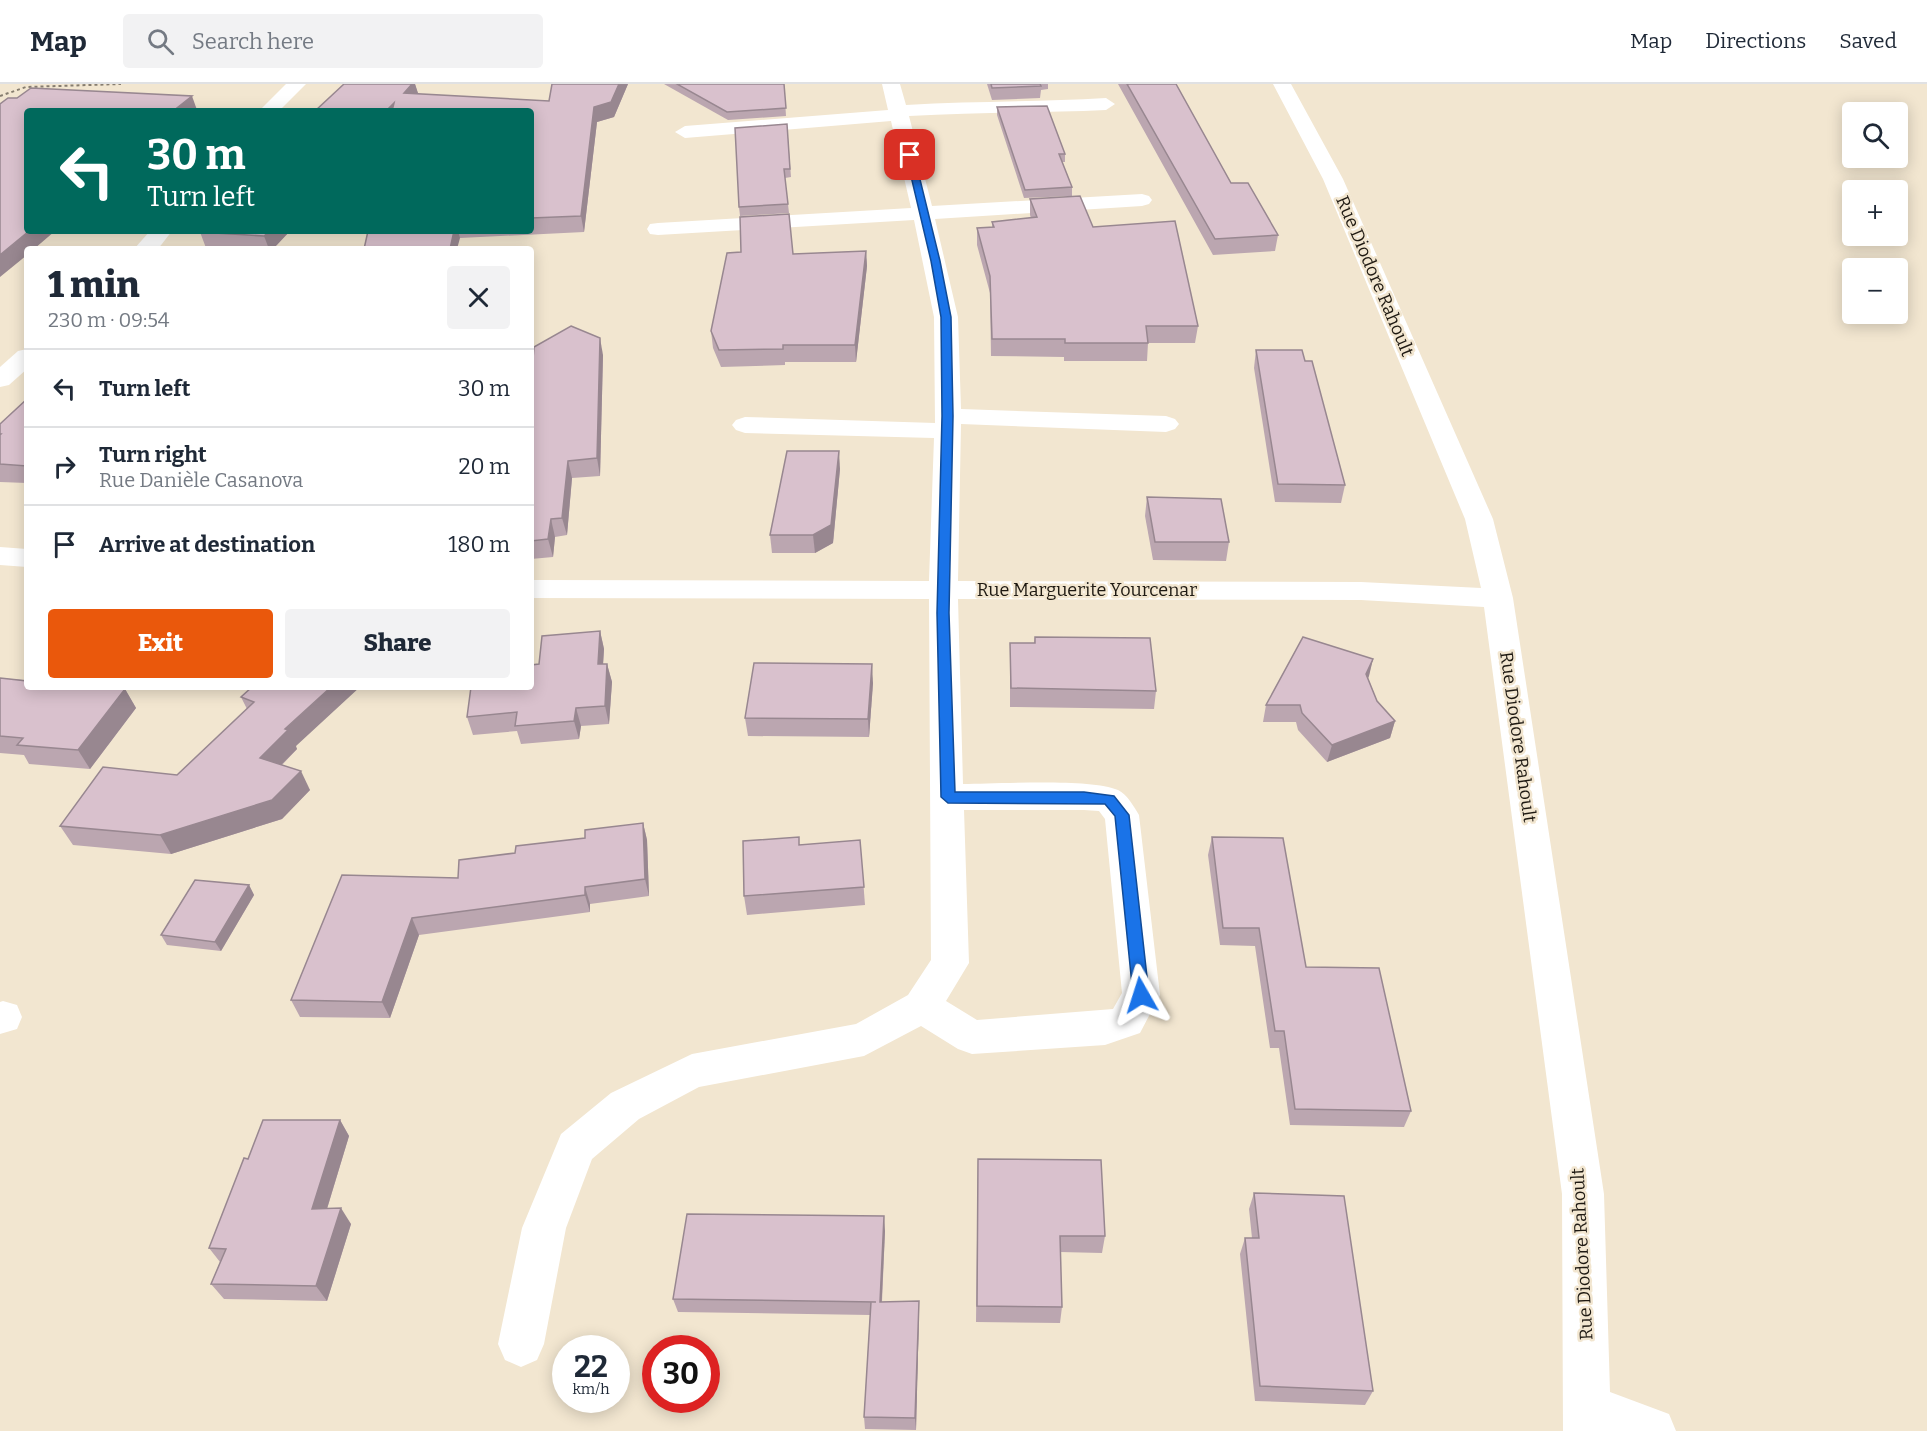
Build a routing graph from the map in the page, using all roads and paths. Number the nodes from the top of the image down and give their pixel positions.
1 (121, 84) edge
2 (297, 84) edge
3 (891, 84) edge
4 (1282, 84) edge
5 (0, 96) edge
6 (1106, 104) dead end
7 (271, 108) edge
8 (900, 113) junction
9 (685, 132) dead end
10 (1142, 200) dead end
11 (924, 214) junction
12 (658, 229) dead end
13 (160, 234) edge
14 (148, 246) edge
15 (24, 359) edge
16 (0, 380) edge
17 (947, 424) junction
18 (1166, 424) dead end
19 (746, 425) dead end
20 (0, 556) edge
21 (24, 558) edge
22 (534, 589) edge
23 (944, 590) junction
24 (1498, 598) junction
25 (948, 797) junction
26 (922, 1006) junction
27 (521, 1344) dead end
28 (1587, 1420) edge
29 (1652, 1431) edge

1 - 5 path
2 - 7 street
3 - 8 street
4 - 24 street, Rue Diodore Rahoult
6 - 8 street
8 - 9 street
8 - 11 street
10 - 11 street
11 - 12 street
11 - 17 street
13 - 14 street
15 - 16 street
17 - 18 street
17 - 19 street
17 - 23 street
20 - 21 street
22 - 23 street, Rue Marguerite Yourcenar
23 - 24 street, Rue Marguerite Yourcenar
23 - 25 street
24 - 28 street, Rue Diodore Rahoult
25 - 26 street
25 - 26 street
26 - 27 street
28 - 29 street

